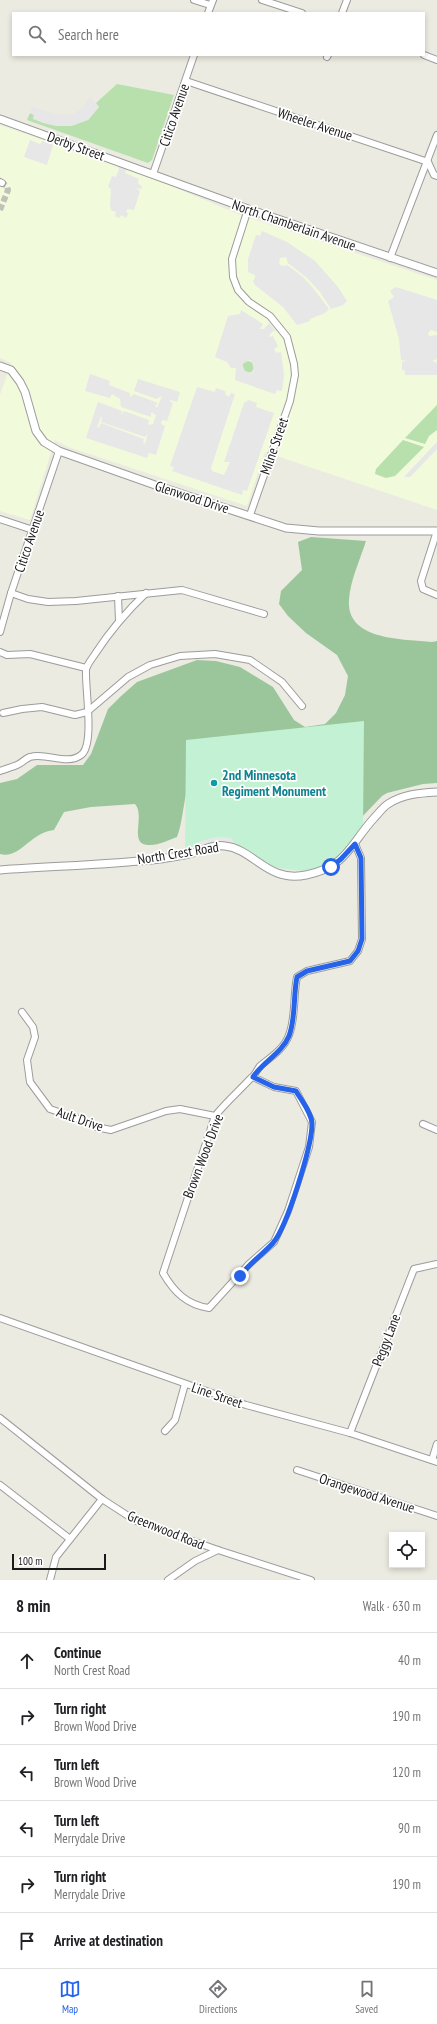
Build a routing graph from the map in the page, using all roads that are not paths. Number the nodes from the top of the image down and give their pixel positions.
1 (194, 0) edge
2 (262, 0) edge
3 (347, 0) edge
4 (212, 3) edge
5 (299, 12) edge
6 (342, 12) edge
7 (425, 55) edge
8 (194, 56) edge
9 (437, 60) edge
10 (186, 81) junction
11 (0, 119) edge
12 (437, 134) edge
13 (428, 162) junction
14 (152, 174) junction
15 (437, 176) edge
16 (248, 209) junction
17 (390, 258) junction
18 (437, 273) edge
19 (0, 366) edge
20 (59, 451) junction
21 (250, 515) junction
22 (0, 519) edge
23 (33, 530) junction
24 (437, 531) edge
25 (11, 593) junction
26 (146, 593) junction
27 (437, 595) edge
28 (118, 596) junction
29 (264, 614) dead end
30 (119, 621) junction
31 (0, 632) edge
32 (0, 652) edge
33 (86, 668) junction
34 (302, 706) dead end
35 (87, 712) junction
36 (3, 713) dead end
37 (0, 771) edge
38 (437, 792) edge
39 (355, 844) junction
40 (0, 870) edge
41 (22, 1012) dead end
42 (253, 1077) junction
43 (215, 1116) junction
44 (423, 1124) dead end
45 (437, 1130) edge
46 (437, 1264) edge
47 (0, 1318) edge
48 (186, 1384) junction
49 (0, 1418) edge
50 (165, 1431) dead end
51 (350, 1433) junction
52 (437, 1444) edge
53 (434, 1461) edge
54 (297, 1470) dead end
55 (0, 1485) edge
56 (102, 1499) junction
57 (437, 1516) edge
58 (70, 1539) junction
59 (218, 1550) junction
60 (50, 1580) edge
61 (168, 1580) edge
62 (312, 1580) edge

1 - 4 street
2 - 5 street
3 - 6 street
7 - 9 street
8 - 10 street, Citico Avenue
10 - 13 street, Wheeler Avenue
10 - 14 street, Citico Avenue
11 - 14 street, Derby Street
12 - 13 street
13 - 15 street
13 - 17 street
14 - 16 street, North Chamberlain Avenue
16 - 17 street, North Chamberlain Avenue
16 - 21 street, Milne Street
17 - 18 street, North Chamberlain Avenue
19 - 20 street, Glenwood Drive
20 - 21 street, Glenwood Drive
20 - 23 street, Citico Avenue
21 - 24 street, Glenwood Drive
22 - 23 street
23 - 25 street, Citico Avenue
24 - 27 street
25 - 28 street
25 - 31 street, Citico Avenue
26 - 28 street
26 - 29 street
26 - 30 street
28 - 30 street
30 - 33 street
32 - 33 street
33 - 35 street
34 - 35 street
35 - 36 street
35 - 37 street
38 - 39 street, North Crest Road
39 - 40 street, North Crest Road
39 - 42 street, Brown Wood Drive
41 - 43 street, Ault Drive
42 - 43 street, Brown Wood Drive
42 - 43 street, Brown Wood Drive
44 - 45 street
46 - 51 street, Peggy Lane
47 - 48 street, Line Street
48 - 50 street
48 - 51 street, Line Street
49 - 56 street, Greenwood Road
51 - 53 street, Line Street
52 - 53 street
54 - 57 street, Orangewood Avenue
55 - 58 street
56 - 58 street
56 - 59 street, Greenwood Road
58 - 60 street
59 - 61 street
59 - 62 street, Greenwood Road

